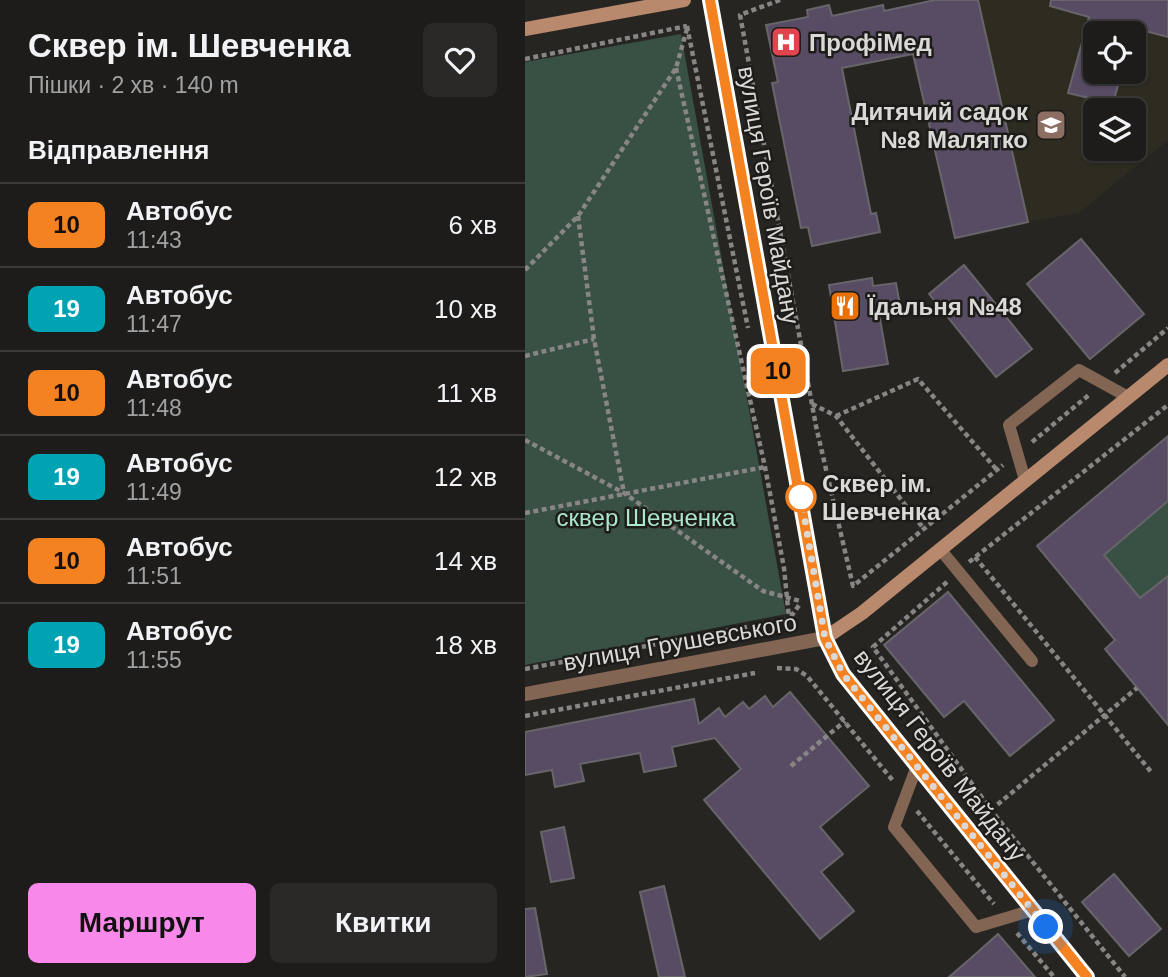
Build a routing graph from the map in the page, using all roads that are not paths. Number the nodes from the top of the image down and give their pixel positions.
1 (684, 0) edge
2 (710, 0) edge
3 (525, 29) edge
4 (1168, 365) edge
5 (1128, 397) junction
6 (1025, 481) junction
7 (940, 550) junction
8 (825, 638) junction
9 (1032, 661) dead end
10 (525, 694) edge
11 (916, 766) junction
12 (1033, 910) junction
13 (1087, 977) edge

1 - 3 street
2 - 8 street, вулиця Героїв Майдану
4 - 5 street, вулиця Грушевського
5 - 6 street, вулиця Грушевського
5 - 6 lane
6 - 7 street, вулиця Грушевського
7 - 8 street, вулиця Грушевського
7 - 9 lane
8 - 10 street, вулиця Грушевського
8 - 11 street, вулиця Героїв Майдану
11 - 12 street, вулиця Героїв Майдану
11 - 12 lane
12 - 13 street, вулиця Героїв Майдану

